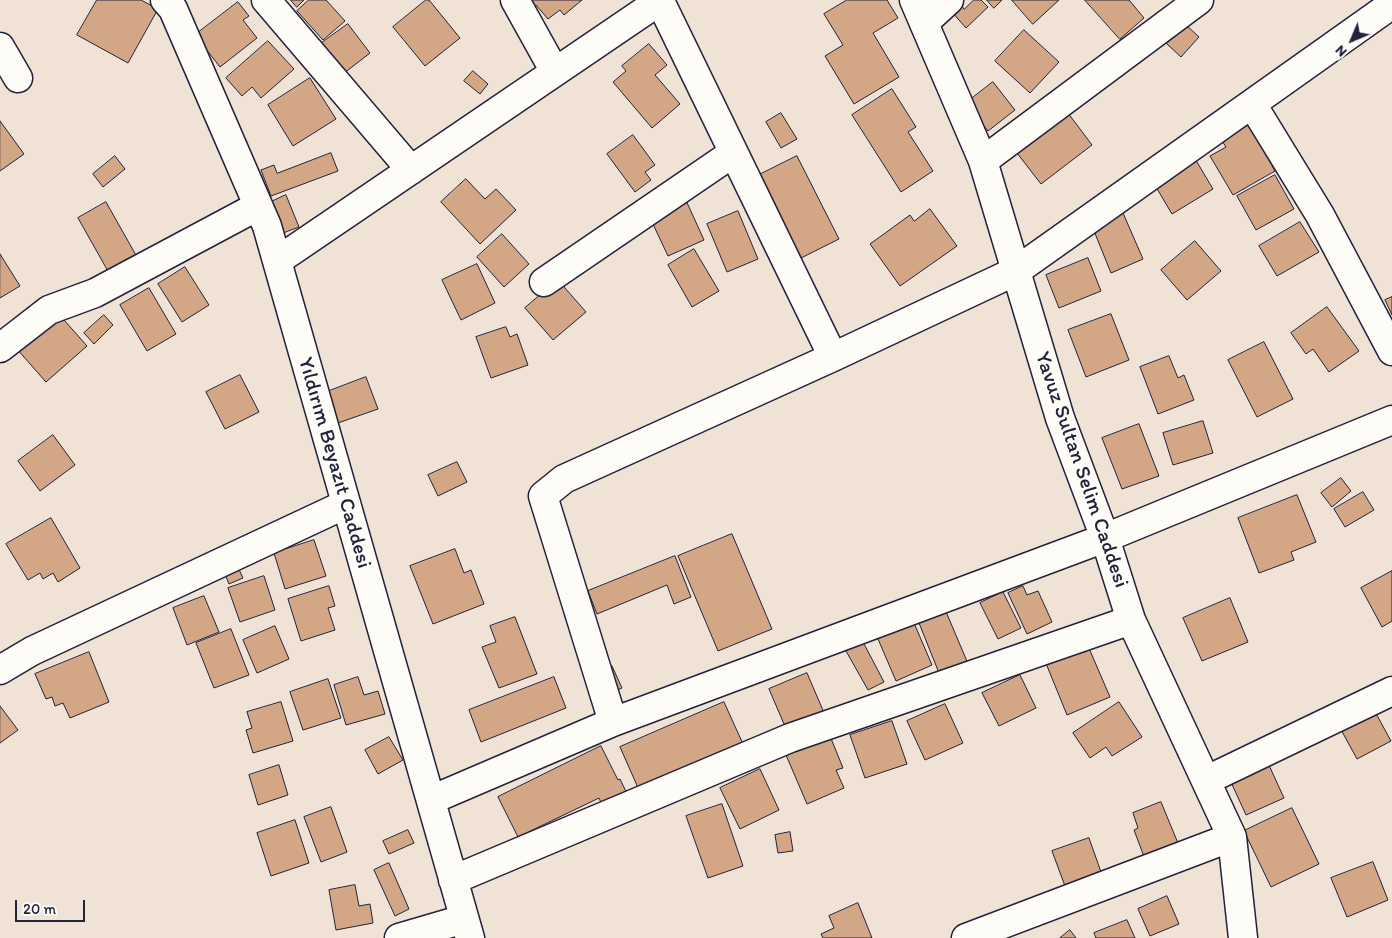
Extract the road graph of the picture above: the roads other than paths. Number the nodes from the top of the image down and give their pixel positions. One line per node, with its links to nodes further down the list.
1 (165, 0): 17 (street, Yıldırım Beyazıt Caddesi)
2 (266, 0): 16 (street)
3 (515, 0): 11 (street)
4 (660, 0): 8 (street); 14 (street)
5 (949, 0): 9 (street)
6 (1198, 0): 15 (street)
7 (1385, 4): 13 (street)
8 (628, 9): 11 (street)
9 (919, 12): 15 (street, Yavuz Sultan Selim Caddesi)
10 (0, 47): 12 (street)
11 (555, 72): 16 (street)
12 (18, 78)
13 (1252, 104): 19 (street); 22 (street)
14 (733, 153): 20 (street); 23 (street)
15 (983, 162): 19 (street, Yavuz Sultan Selim Caddesi)
16 (411, 170): 18 (street)
17 (258, 206): 18 (street, Yıldırım Beyazıt Caddesi); 21 (street)
18 (277, 261): 25 (street, Yıldırım Beyazıt Caddesi)
19 (1016, 271): 23 (street); 26 (street, Yavuz Sultan Selim Caddesi)
20 (544, 282)
21 (0, 348)
22 (1392, 351)
23 (833, 357): 30 (street)
24 (1392, 420): 26 (street)
25 (346, 504): 28 (street); 32 (street, Yıldırım Beyazıt Caddesi)
26 (1106, 538): 27 (street, Yavuz Sultan Selim Caddesi); 30 (street)
27 (1132, 620): 31 (street, Yavuz Sultan Selim Caddesi); 34 (street)
28 (0, 670)
29 (1392, 691): 31 (street)
30 (613, 722): 32 (street)
31 (1207, 780): 33 (street, Yavuz Sultan Selim Caddesi)
32 (430, 800): 34 (street, Yıldırım Beyazıt Caddesi)
33 (1232, 837): 37 (street); 38 (street, Yavuz Sultan Selim Caddesi)
34 (453, 880): 35 (street, Yıldırım Beyazıt Caddesi)
35 (467, 929): 36 (street)
36 (399, 938)
37 (966, 938)
38 (1243, 938)

